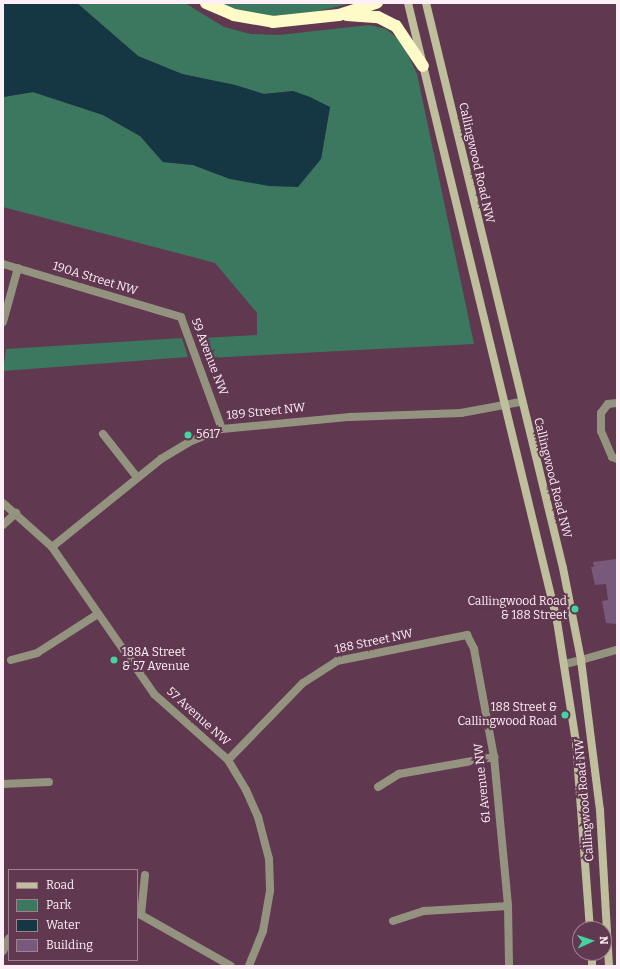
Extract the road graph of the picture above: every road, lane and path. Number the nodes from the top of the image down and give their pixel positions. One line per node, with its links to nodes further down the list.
1 (206, 3): 5 (highway)
2 (377, 3): 5 (highway)
3 (408, 3): 6 (main road, Callingwood Road NW)
4 (426, 3): 11 (main road, Callingwood Road NW)
5 (339, 15): 6 (highway)
6 (423, 66): 13 (main road, Callingwood Road NW)
7 (3, 264): 8 (street, 190A Street NW)
8 (18, 268): 9 (street, 190A Street NW); 10 (street)
9 (181, 317): 14 (street, 59 Avenue NW)
10 (3, 322)
11 (520, 402): 13 (street, 189 Street NW); 26 (main road, Callingwood Road NW)
12 (617, 403): 16 (street)
13 (504, 405): 14 (street, 189 Street NW); 27 (main road, Callingwood Road NW)
14 (222, 429): 17 (street, 189 Street NW)
15 (103, 434): 17 (street)
16 (617, 458)
17 (137, 477): 21 (street, 189 Street NW)
18 (3, 503): 19 (street, 57 Avenue NW)
19 (16, 513): 20 (street); 21 (street, 57 Avenue NW)
20 (3, 525)
21 (52, 547): 22 (street, 57 Avenue NW)
22 (98, 614): 25 (street); 29 (street, 57 Avenue NW)
23 (467, 635): 28 (street, 61 Avenue NW); 29 (street, 188 Street NW)
24 (617, 650): 26 (street)
25 (11, 660)
26 (581, 660): 27 (street); 42 (main road, Callingwood Road NW)
27 (565, 664): 36 (main road, Callingwood Road NW)
28 (494, 756): 32 (street); 34 (street, 61 Avenue NW)
29 (228, 760): 40 (street, 57 Avenue NW)
30 (49, 782): 31 (street)
31 (3, 784)
32 (378, 787)
33 (145, 875): 39 (street)
34 (508, 906): 35 (street); 41 (street, 61 Avenue NW)
35 (393, 921)
36 (590, 921)
37 (8, 940): 38 (street)
38 (3, 951)
39 (231, 966)
40 (248, 966)
41 (509, 966)
42 (609, 966)

